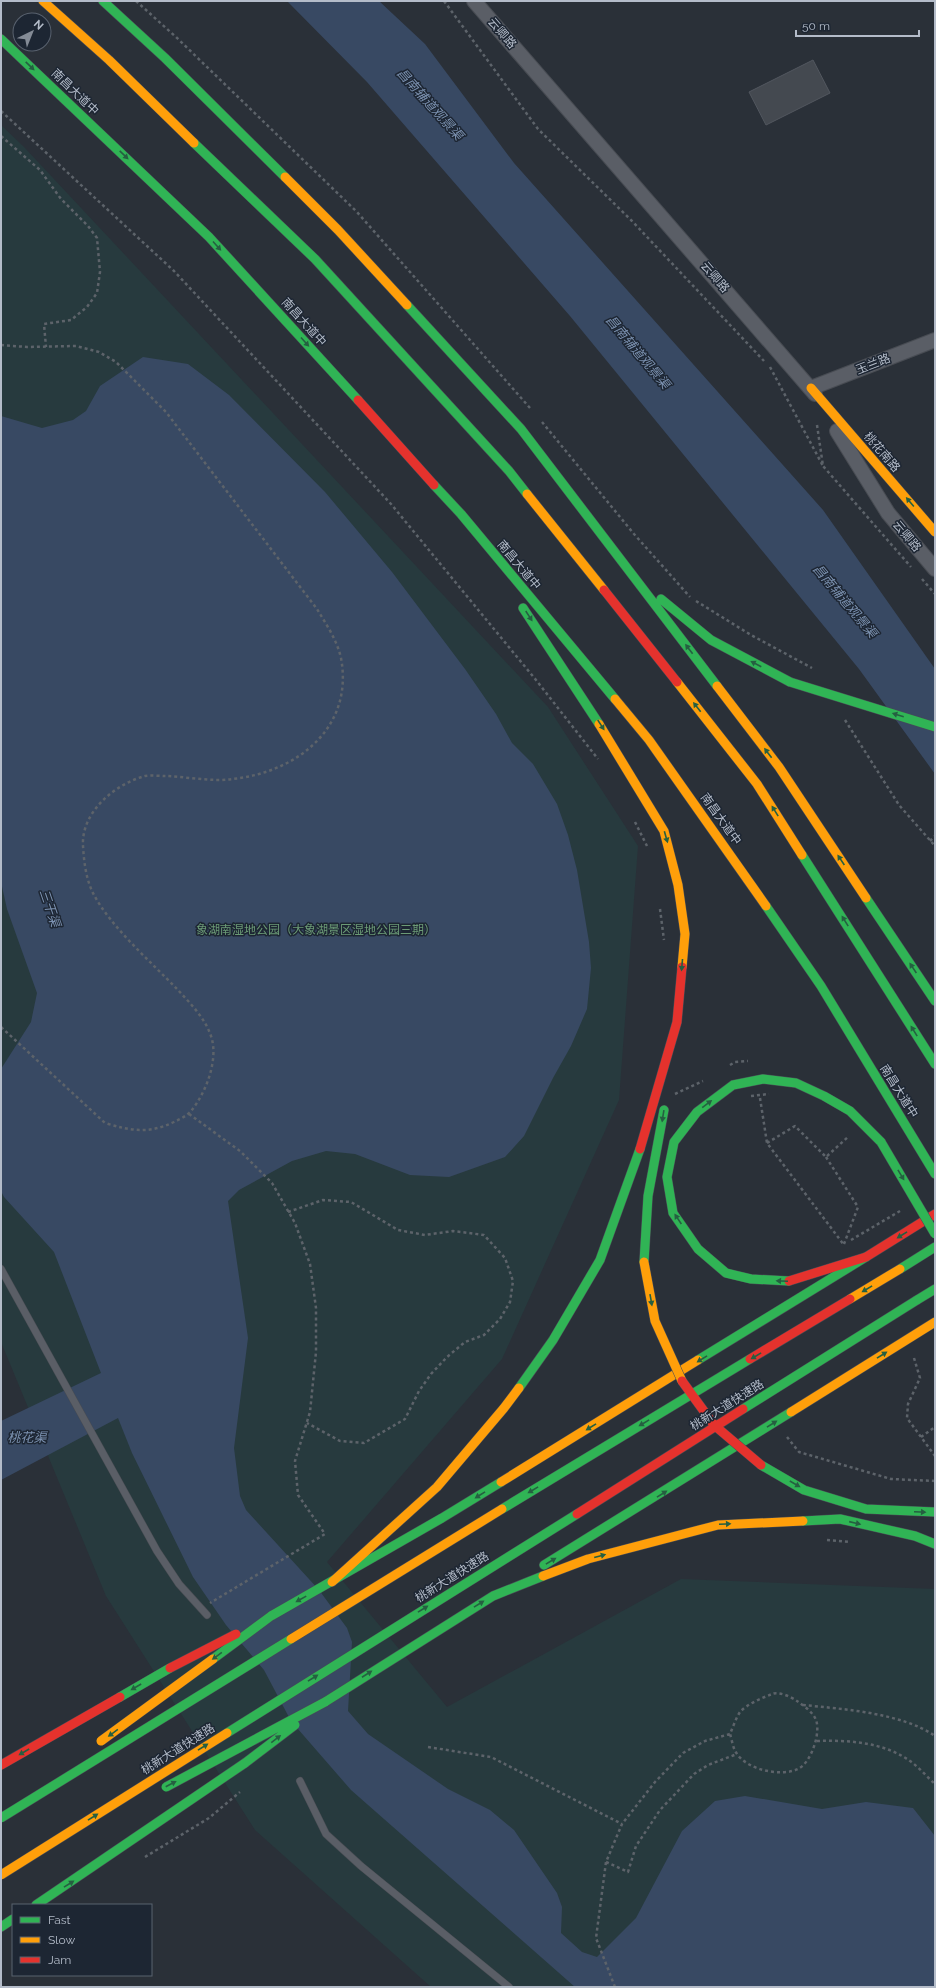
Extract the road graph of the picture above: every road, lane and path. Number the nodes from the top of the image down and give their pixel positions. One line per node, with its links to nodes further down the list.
1 (43, 1): 36 (main road, one-way to 1)
2 (103, 1): 15 (main road)
3 (136, 1): 13 (path)
4 (444, 1): 16 (path)
5 (474, 1): 12 (street, 云卿路)
6 (1, 39): 17 (main road, 南昌大道中, one-way to 17)
7 (1, 111): 25 (path)
8 (1, 136): 11 (path)
9 (935, 340): 12 (street, 玉兰路)
10 (1, 346): 11 (path)
11 (46, 347): 42 (path)
12 (811, 388): 18 (main road, 桃花南路, one-way to 12); 19 (street, 云卿路)
13 (534, 413)
14 (539, 419): 22 (path)
15 (521, 429): 24 (main road, one-way to 15, bridge); 33 (main road, one-way to 15)
16 (823, 466)
17 (461, 514): 20 (main road); 46 (main road, 南昌大道中)
18 (935, 532)
19 (935, 569)
20 (509, 586)
21 (518, 600): 34 (main road, one-way to 34)
22 (816, 674)
23 (841, 713): 28 (path)
24 (935, 726)
25 (599, 761)
26 (634, 821): 30 (path)
27 (935, 836): 28 (path)
28 (930, 840): 29 (path)
29 (935, 846)
30 (648, 849)
31 (660, 908): 32 (path)
32 (665, 946)
33 (935, 1001)
34 (677, 1022): 37 (main road); 69 (main road)
35 (2, 1030): 42 (path)
36 (935, 1064)
37 (667, 1088)
38 (759, 1091): 44 (path)
39 (769, 1094): 40 (path, bridge)
40 (744, 1096)
41 (665, 1103): 65 (main road, one-way to 65, bridge)
42 (189, 1114): 48 (path)
43 (854, 1131): 45 (path)
44 (767, 1143): 45 (path); 51 (path)
45 (826, 1157): 51 (path)
46 (935, 1174)
47 (902, 1209): 51 (path)
48 (288, 1212): 59 (path); 59 (path)
49 (935, 1214): 54 (main road, one-way to 54)
50 (935, 1234): 54 (main road, one-way to 50, bridge)
51 (844, 1245): 53 (path)
52 (935, 1247): 90 (main road, one-way to 90, bridge)
53 (837, 1248)
54 (866, 1257): 69 (main road, one-way to 69)
55 (1, 1269): 71 (lane)
56 (935, 1289): 94 (main road, 桃新大道快速路, one-way to 56, bridge)
57 (935, 1322): 70 (main road, one-way to 57)
58 (907, 1359): 62 (path)
59 (307, 1422): 71 (path)
60 (935, 1427): 62 (path)
61 (784, 1434): 64 (path)
62 (921, 1437): 63 (path)
63 (935, 1456)
64 (935, 1480)
65 (935, 1512)
66 (824, 1540): 67 (path)
67 (855, 1543)
68 (935, 1544): 70 (main road, one-way to 68)
69 (332, 1582): 73 (main road, one-way to 73)
70 (493, 1596): 74 (main road, one-way to 70)
71 (201, 1608): 72 (lane)
72 (207, 1615)
73 (271, 1616): 79 (main road, one-way to 79, bridge); 82 (main road, one-way to 82, bridge)
74 (325, 1702): 87 (main road, one-way to 74, bridge); 95 (main road, one-way to 74, bridge)
75 (801, 1704): 76 (path); 77 (path); 78 (path)
76 (730, 1734): 81 (path); 91 (path)
77 (935, 1736)
78 (817, 1741): 81 (path); 85 (path)
79 (91, 1748)
80 (428, 1748): 91 (path)
81 (737, 1754): 93 (path)
82 (1, 1765)
83 (65, 1767): 89 (main road)
84 (300, 1781): 98 (lane)
85 (935, 1784)
86 (245, 1787): 92 (path)
87 (156, 1792)
88 (121, 1811): 94 (main road, bridge)
89 (1, 1815)
90 (1, 1818)
91 (622, 1824): 93 (path)
92 (141, 1860)
93 (606, 1862): 99 (path)
94 (1, 1875)
95 (38, 1904)
96 (12, 1920): 97 (main road)
97 (1, 1927)
98 (509, 1987)
99 (615, 1987)

